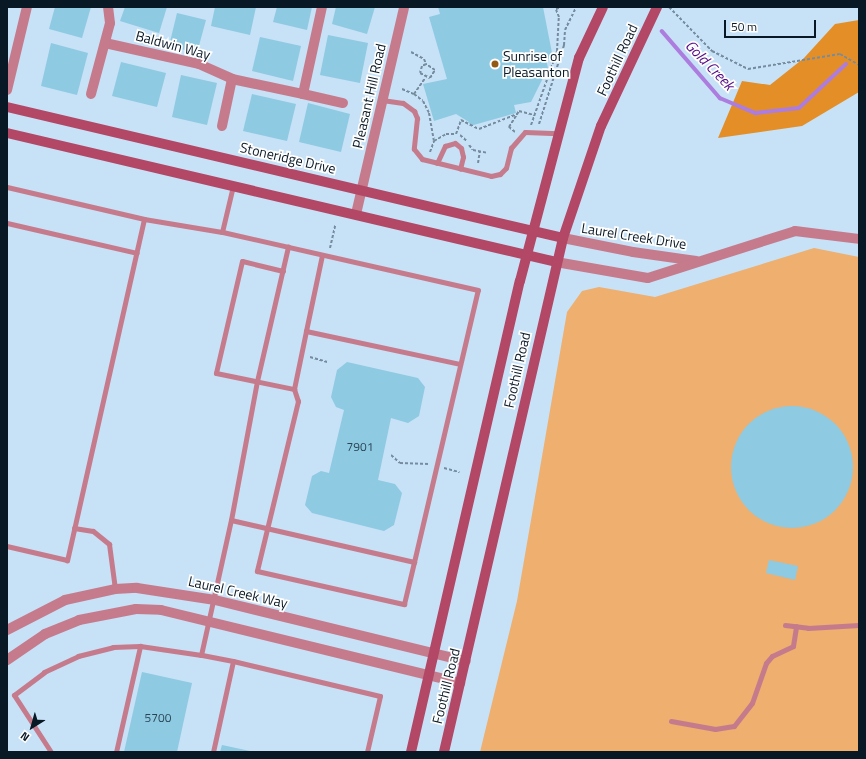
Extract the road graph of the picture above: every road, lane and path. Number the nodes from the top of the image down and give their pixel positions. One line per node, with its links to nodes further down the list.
1 (26, 7): 18 (street)
2 (108, 7): 11 (street)
3 (322, 7): 20 (street)
4 (404, 7): 22 (street, Pleasant Hill Road)
5 (561, 7): 10 (path)
6 (575, 7): 29 (path)
7 (603, 7): 31 (main road, Foothill Road)
8 (657, 7): 47 (main road, Foothill Road)
9 (669, 7): 14 (path)
10 (555, 8): 26 (path)
11 (105, 42): 16 (street, Baldwin Way); 19 (street)
12 (411, 52): 13 (path)
13 (426, 64): 15 (path); 15 (path)
14 (859, 65)
15 (425, 78): 21 (path)
16 (232, 79): 20 (street, Baldwin Way); 27 (street)
17 (402, 89): 21 (path)
18 (7, 90)
19 (91, 94)
20 (303, 94): 23 (street, Baldwin Way)
21 (414, 94): 35 (path)
22 (382, 100): 35 (lane); 41 (street, Pleasant Hill Road)
23 (343, 103)
24 (7, 107): 41 (main road, Stoneridge Drive)
25 (517, 114): 26 (path); 32 (path); 33 (path)
26 (535, 115): 28 (path)
27 (222, 126)
28 (530, 130): 29 (lane); 33 (lane)
29 (538, 130): 31 (lane)
30 (7, 133): 39 (main road)
31 (558, 133): 45 (main road, Foothill Road)
32 (456, 134)
33 (519, 136): 38 (lane)
34 (480, 151): 37 (path)
35 (428, 161): 36 (lane)
36 (437, 163): 38 (lane); 38 (lane)
37 (478, 163)
38 (460, 169)
39 (233, 186): 42 (main road); 46 (lane)
40 (7, 187): 43 (lane)
41 (362, 190): 42 (street, Pleasant Hill Road); 45 (main road, Stoneridge Drive)
42 (356, 214): 52 (main road)
43 (144, 219): 46 (lane); 50 (lane)
44 (7, 223): 50 (lane)
45 (533, 230): 47 (main road, Stoneridge Drive); 52 (main road, Foothill Road)
46 (222, 232): 49 (lane)
47 (563, 238): 53 (street, Laurel Creek Drive); 54 (main road, Foothill Road)
48 (859, 239): 53 (street, Laurel Creek Drive)
49 (288, 247): 51 (lane); 55 (lane)
50 (137, 253): 64 (lane)
51 (322, 255): 56 (lane); 57 (lane)
52 (527, 255): 54 (main road); 76 (main road, Foothill Road)
53 (700, 261): 54 (street, Laurel Creek Drive)
54 (556, 262): 80 (main road, Foothill Road)
55 (283, 271): 58 (lane); 58 (lane)
56 (306, 331): 57 (lane); 59 (lane)
57 (460, 364): 61 (lane)
58 (257, 381): 59 (lane); 63 (lane)
59 (294, 389): 65 (lane)
60 (391, 455): 61 (path)
61 (436, 466): 62 (path); 67 (lane)
62 (459, 472)
63 (231, 520): 65 (lane); 69 (lane)
64 (74, 528): 66 (lane); 68 (lane)
65 (266, 529): 67 (lane); 67 (lane)
66 (7, 546)
67 (414, 562)
68 (115, 589): 69 (street, Laurel Creek Way); 74 (street, Laurel Creek Way)
69 (215, 600): 70 (lane); 76 (street, Laurel Creek Way)
70 (210, 621): 77 (lane); 78 (street); 81 (street)
71 (785, 625): 73 (lane)
72 (859, 625): 73 (lane)
73 (796, 626): 83 (lane)
74 (7, 630)
75 (140, 646): 77 (lane); 84 (lane); 85 (lane)
76 (434, 653): 80 (street, Laurel Creek Way); 81 (main road, Foothill Road)
77 (201, 655): 79 (lane)
78 (7, 660)
79 (233, 661): 86 (lane); 87 (lane)
80 (466, 661): 82 (main road, Foothill Road)
81 (428, 676): 82 (street); 88 (main road, Foothill Road)
82 (460, 683): 89 (main road, Foothill Road)
83 (671, 721)
84 (51, 752)
85 (116, 752)
86 (213, 752)
87 (367, 752)
88 (411, 752)
89 (444, 752)

